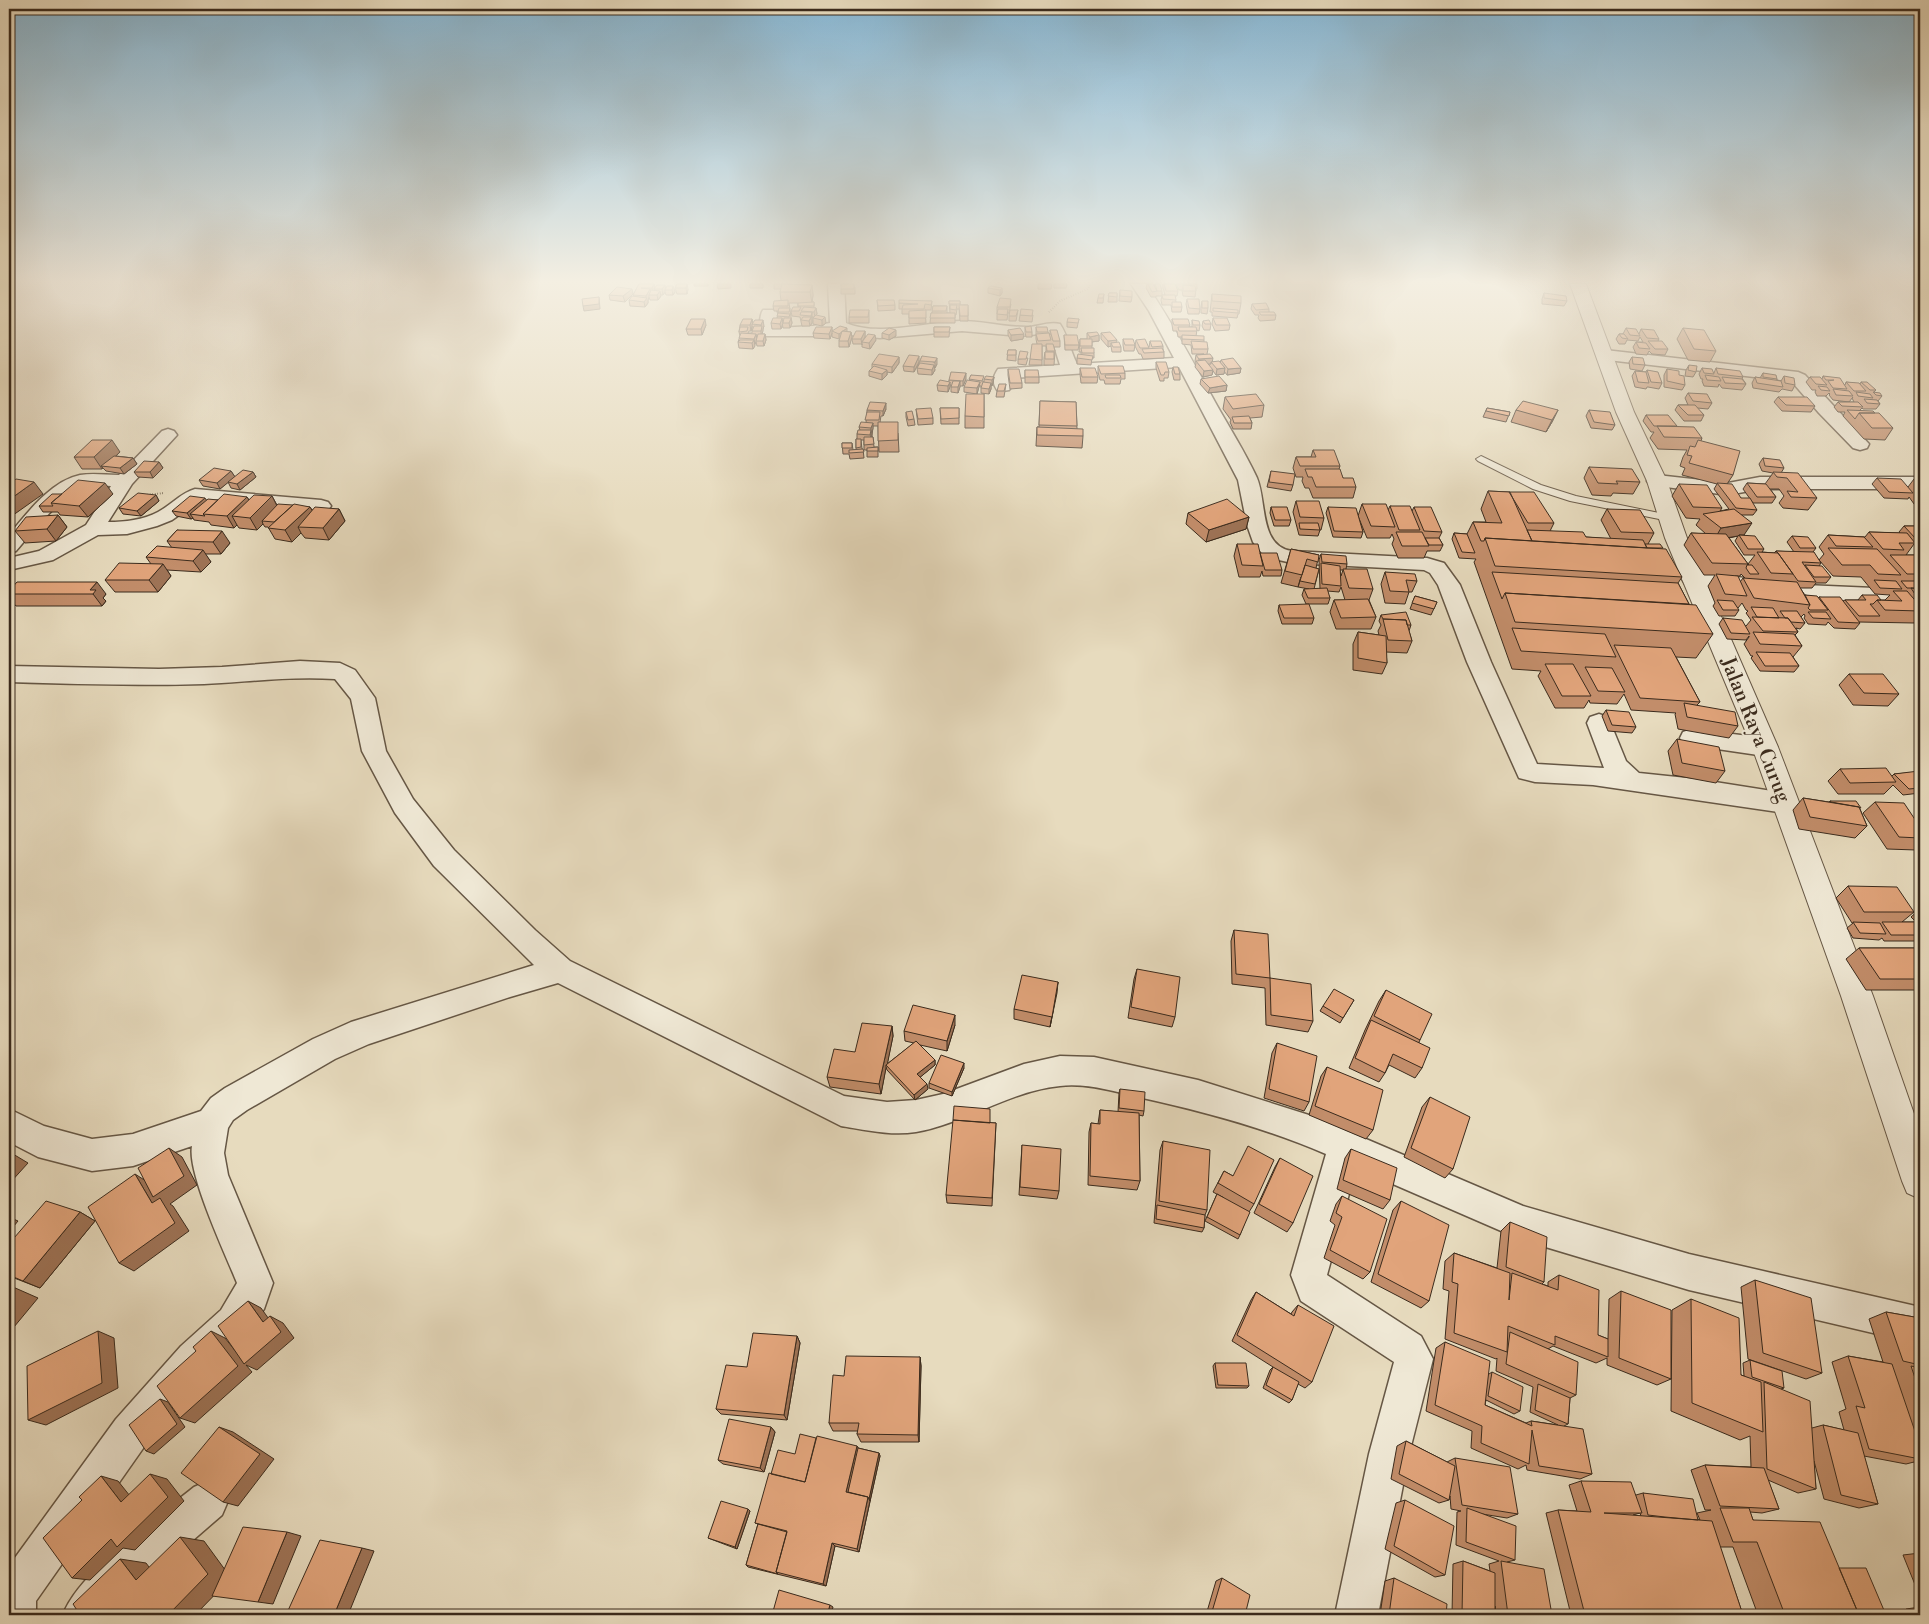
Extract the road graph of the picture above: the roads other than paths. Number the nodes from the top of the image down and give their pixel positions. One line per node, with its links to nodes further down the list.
1 (1066, 360): 5 (street)
2 (1607, 360): 10 (street, Jalan Raya Curug)
3 (1648, 360): 8 (street)
4 (1185, 362): 5 (street); 24 (street)
5 (1071, 370): 6 (street)
6 (1003, 386)
7 (168, 435): 12 (street)
8 (1860, 444)
9 (1481, 459): 14 (lane)
10 (1657, 481): 11 (street); 14 (street, Jalan Raya Curug)
11 (1920, 483)
12 (119, 489): 15 (street); 16 (street)
13 (321, 506): 15 (street)
14 (1669, 518): 18 (street, Jalan Raya Curug)
15 (94, 529): 17 (street)
16 (9, 547)
17 (9, 564)
18 (1694, 579): 19 (street); 23 (street, Jalan Raya Curug)
19 (1920, 597)
20 (9, 674): 26 (street)
21 (1599, 723): 24 (street)
22 (1692, 738): 23 (street)
23 (1766, 747): 25 (street, Jalan Raya Curug)
24 (1632, 782): 25 (street)
25 (1786, 803): 30 (street, Jalan Raya Curug)
26 (560, 970): 27 (street); 29 (street)
27 (212, 1123): 28 (street); 33 (street)
28 (9, 1125)
29 (1345, 1146): 31 (street); 35 (street)
30 (1920, 1181)
31 (1920, 1326)
32 (208, 1501): 34 (street)
33 (15, 1615)
34 (84, 1615)
35 (1356, 1615)

